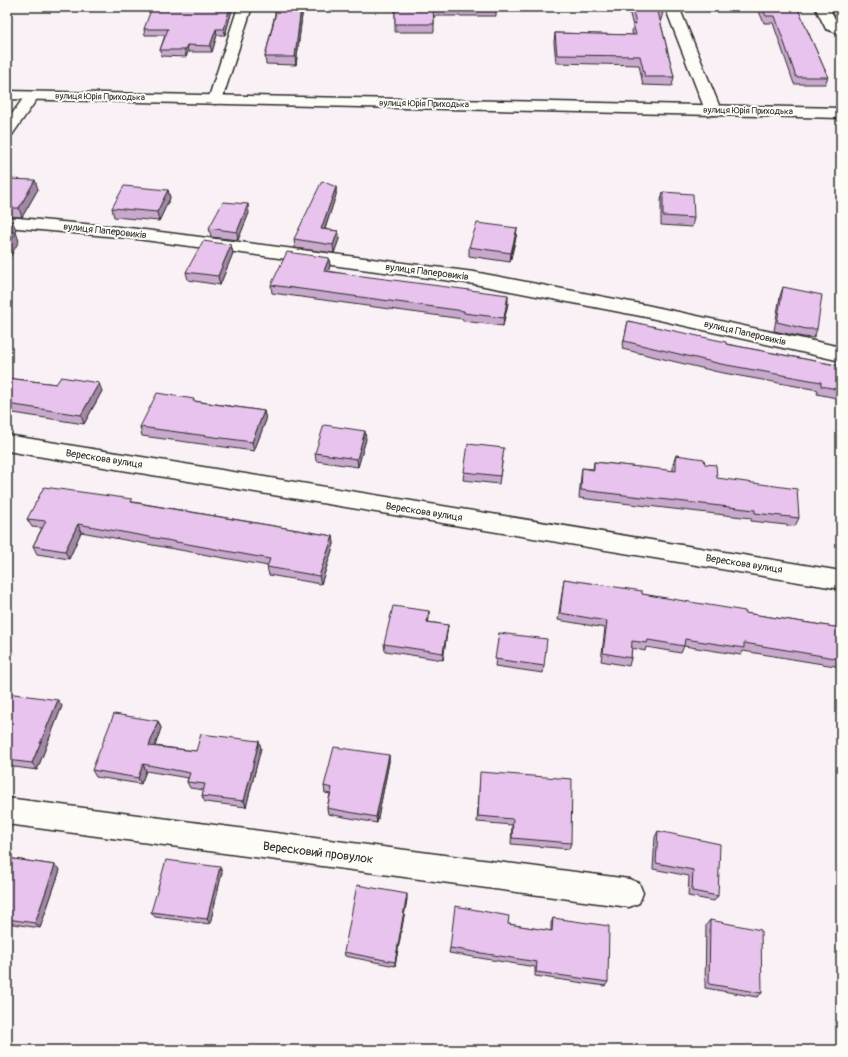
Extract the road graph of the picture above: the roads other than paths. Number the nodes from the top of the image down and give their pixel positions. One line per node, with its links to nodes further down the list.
1 (245, 7): 7 (street)
2 (672, 7): 8 (street)
3 (822, 7): 4 (street)
4 (841, 30)
5 (7, 95): 6 (street, вулиця Юрія Приходька)
6 (32, 96): 7 (street, вулиця Юрія Приходька); 10 (street)
7 (215, 100): 8 (street, вулиця Юрія Приходька)
8 (712, 110): 9 (street, вулиця Юрія Приходька)
9 (841, 113)
10 (7, 132)
11 (7, 222): 12 (street, вулиця Паперовиків)
12 (841, 354)
13 (7, 443): 14 (street, Верескова вулиця)
14 (841, 580)
15 (7, 811): 16 (street, Вересковий провулок)
16 (629, 893)

